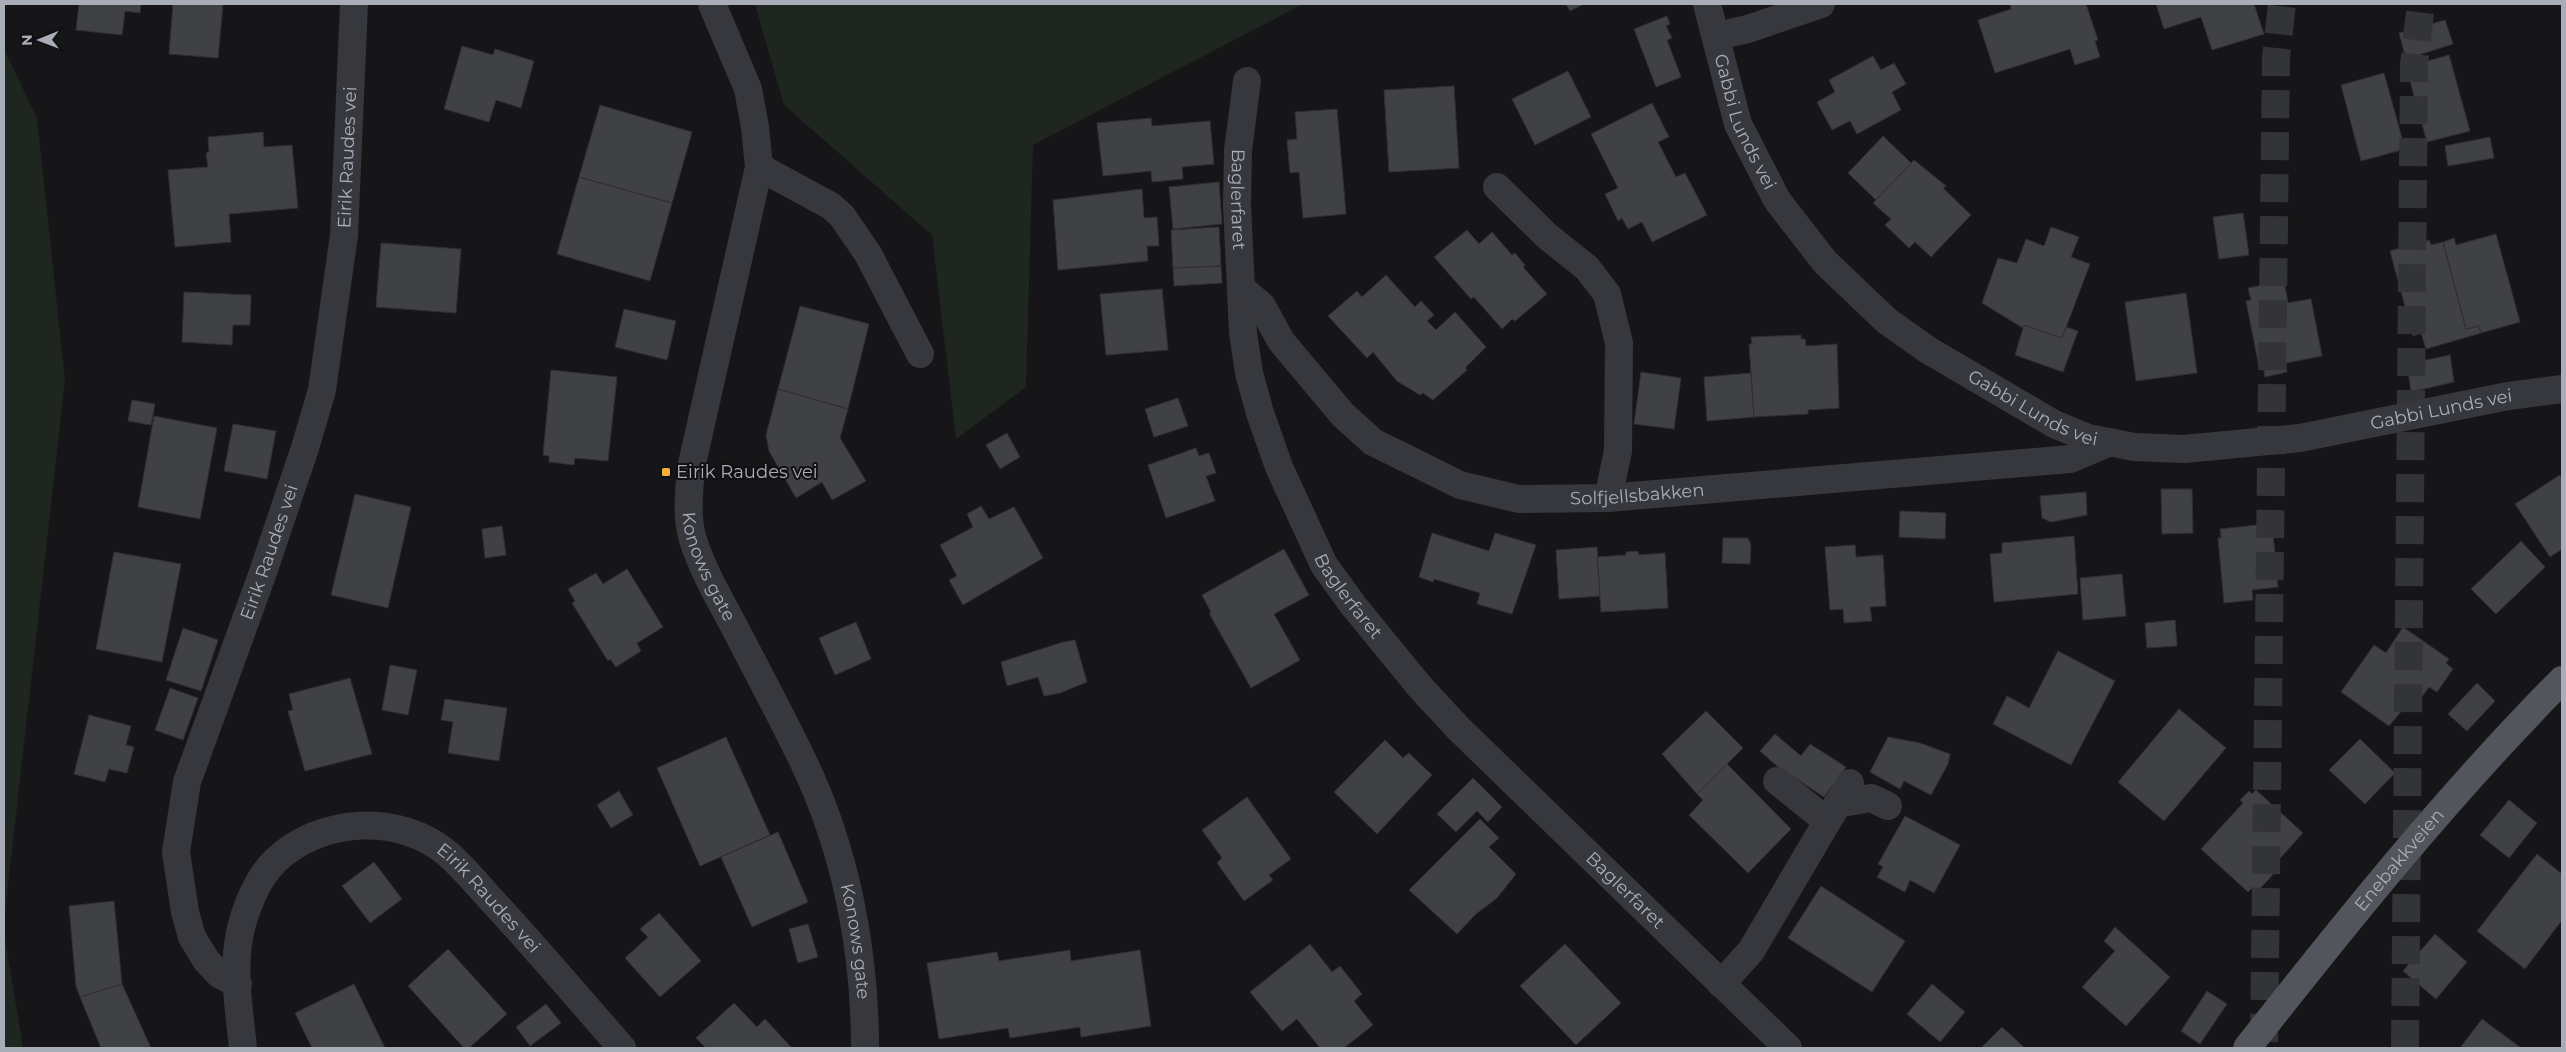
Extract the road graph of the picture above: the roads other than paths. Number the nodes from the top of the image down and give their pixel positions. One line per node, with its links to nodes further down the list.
1 (354, 4): 18 (street, Eirik Raudes vei)
2 (712, 4): 7 (street, Konows gate)
3 (1707, 4): 5 (street, Gabbi Lunds vei)
4 (1822, 4): 5 (street)
5 (1717, 36): 12 (street, Gabbi Lunds vei)
6 (1246, 80): 9 (street, Baglerfaret)
7 (759, 167): 10 (street); 22 (street, Konows gate)
8 (1497, 187): 13 (street)
9 (1242, 289): 13 (street, Solfjellsbakken); 19 (street, Baglerfaret)
10 (920, 354)
11 (2562, 389): 12 (street, Gabbi Lunds vei)
12 (2110, 442): 13 (street, Solfjellsbakken)
13 (1608, 498)
14 (2562, 680): 24 (main road, Enebakkveien)
15 (1777, 781): 16 (street)
16 (1838, 802): 17 (street); 19 (street)
17 (1888, 806)
18 (238, 984): 20 (street, Eirik Raudes vei); 21 (street, Eirik Raudes vei)
19 (1722, 984): 23 (street, Baglerfaret)
20 (243, 1048)
21 (622, 1048)
22 (865, 1048)
23 (1788, 1048)
24 (2247, 1048)

